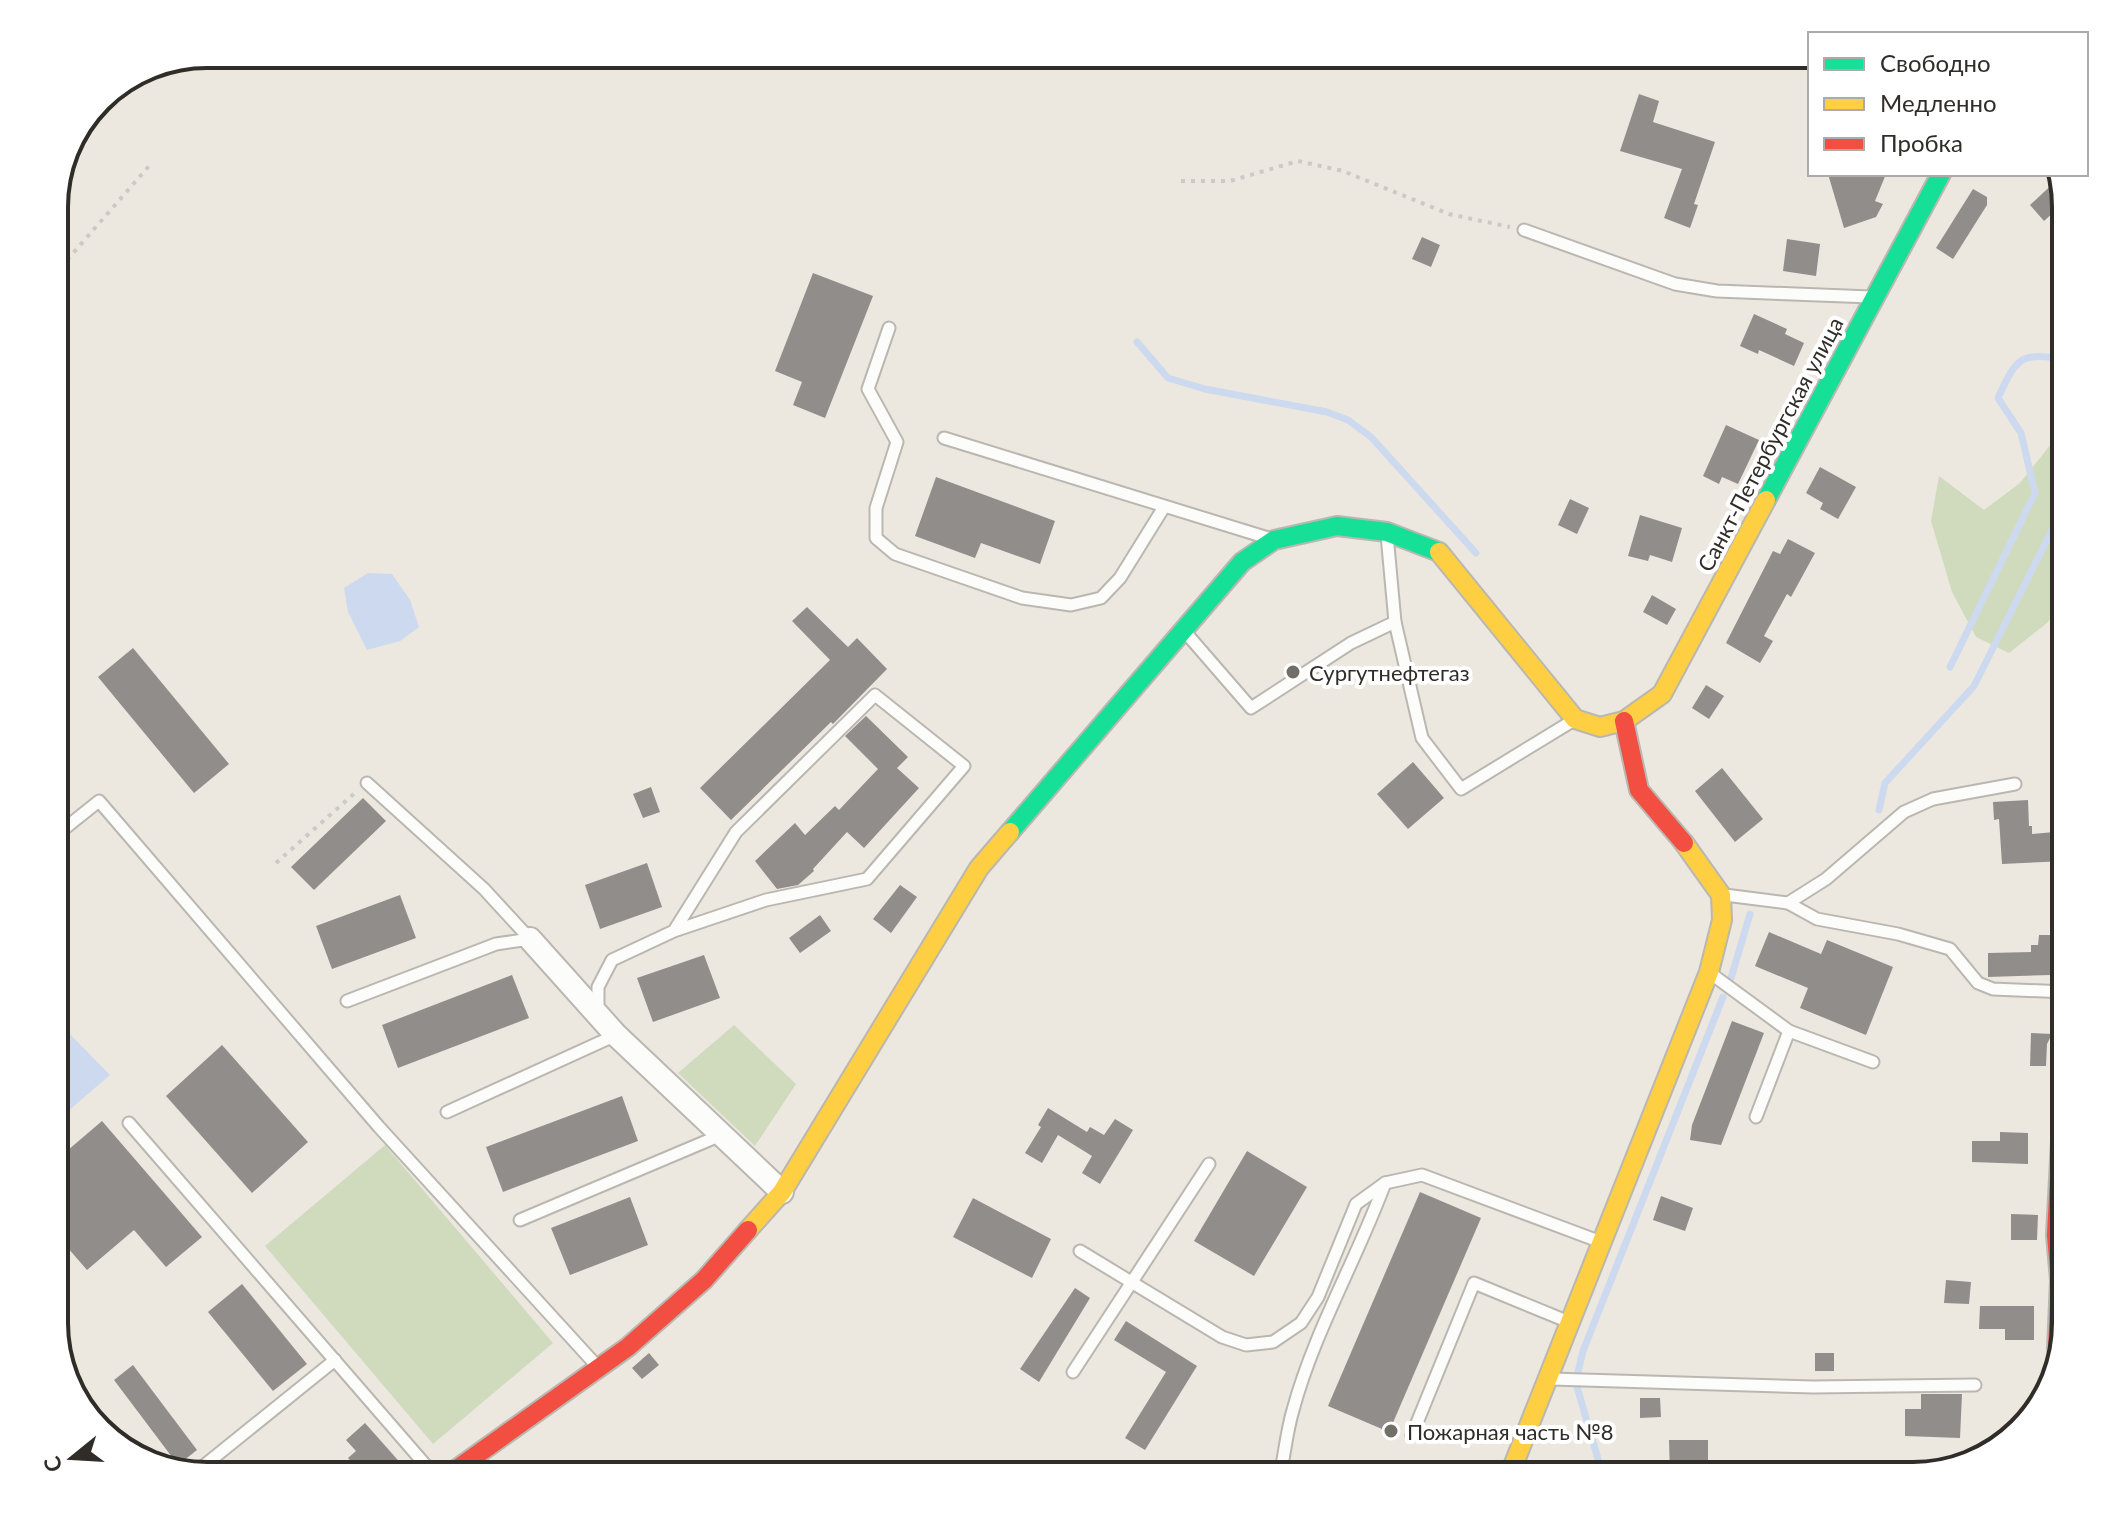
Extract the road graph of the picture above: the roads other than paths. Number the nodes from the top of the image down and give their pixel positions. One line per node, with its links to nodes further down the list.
1 (1940, 176): 3 (street, Санкт-Петербургская улица)
2 (1524, 230): 3 (lane)
3 (1875, 297): 12 (street, Санкт-Петербургская улица)
4 (889, 328): 6 (lane)
5 (944, 438): 6 (lane)
6 (1164, 507): 8 (lane)
7 (1387, 532): 8 (street); 9 (lane); 11 (street)
8 (1274, 540): 10 (street)
9 (1395, 622): 10 (lane); 11 (lane)
10 (1183, 630): 33 (street)
11 (1575, 719): 12 (street)
12 (1624, 721): 16 (street)
13 (367, 783): 19 (lane)
14 (2015, 784): 17 (lane)
15 (68, 826): 40 (lane)
16 (1721, 895): 17 (lane); 20 (street)
17 (1788, 903): 21 (lane)
18 (674, 931): 18 (lane); 23 (lane)
19 (530, 939): 22 (lane); 23 (street)
20 (1709, 972): 24 (lane); 35 (street)
21 (2052, 991)
22 (347, 1001)
23 (599, 1014): 25 (street)
24 (1789, 1031): 26 (lane); 28 (lane)
25 (616, 1035): 27 (lane); 30 (street)
26 (1873, 1062)
27 (447, 1112)
28 (1756, 1117)
29 (129, 1123): 39 (lane)
30 (721, 1135): 33 (street); 34 (lane)
31 (1209, 1164): 37 (lane)
32 (1385, 1183): 35 (lane); 37 (lane); 48 (lane)
33 (782, 1192): 40 (street)
34 (520, 1220)
35 (1601, 1242): 38 (street)
36 (1080, 1251): 37 (lane)
37 (1132, 1282): 41 (lane)
38 (1569, 1322): 42 (street); 44 (lane)
39 (335, 1360): 45 (lane); 46 (lane)
40 (599, 1368): 47 (street)
41 (1073, 1372)
42 (1546, 1379): 43 (lane); 49 (street)
43 (1975, 1385)
44 (1412, 1435)
45 (208, 1462)
46 (423, 1462)
47 (467, 1462)
48 (1283, 1462)
49 (1514, 1462)

